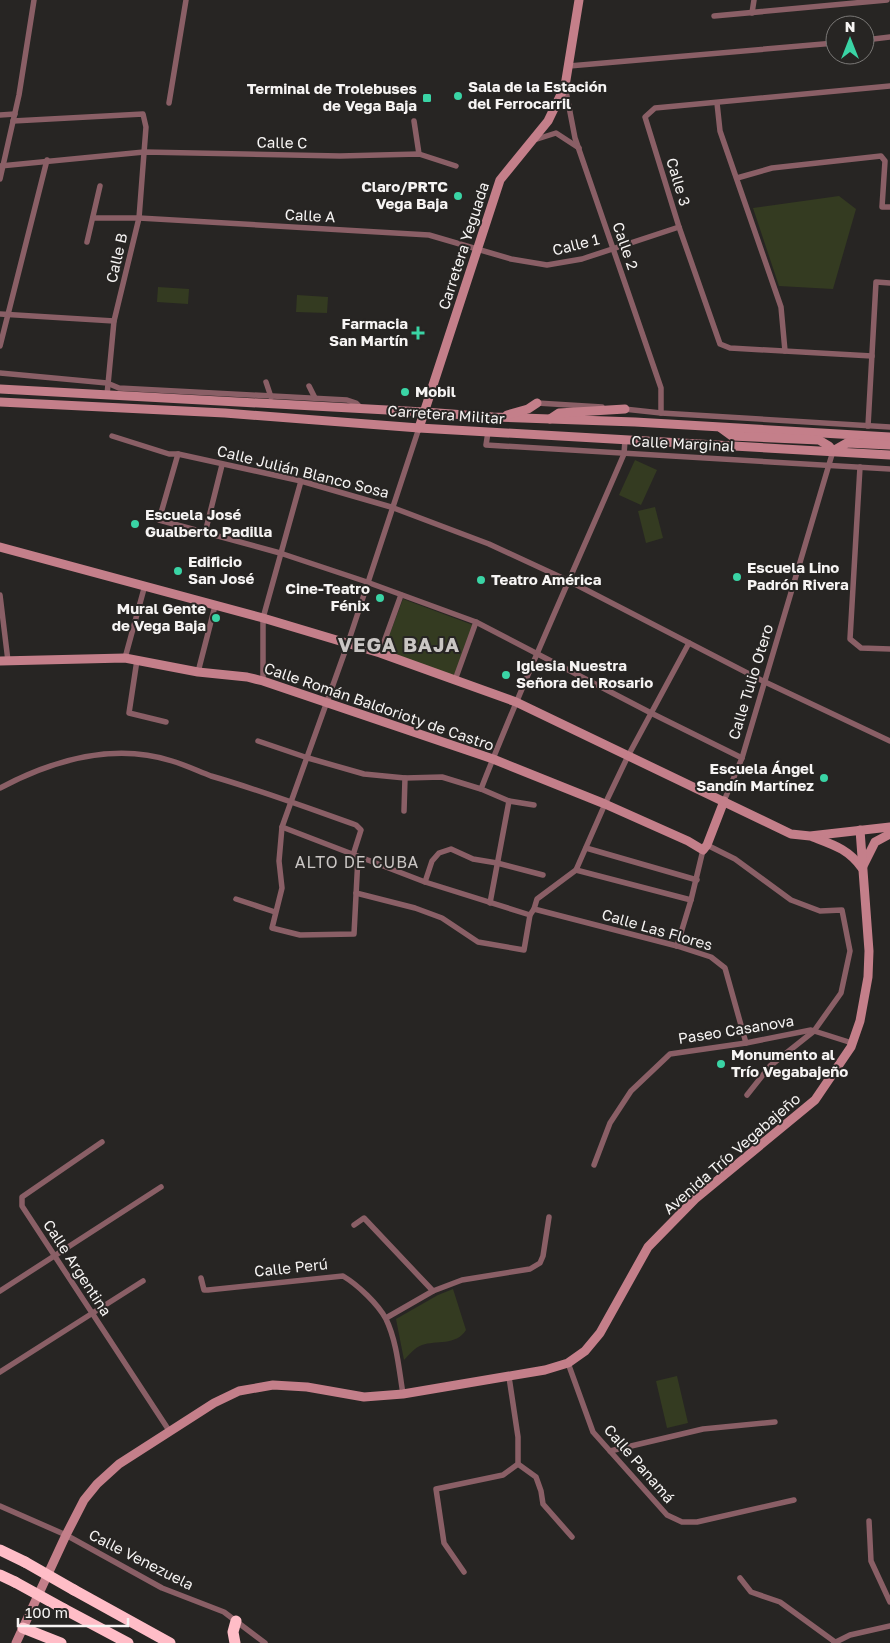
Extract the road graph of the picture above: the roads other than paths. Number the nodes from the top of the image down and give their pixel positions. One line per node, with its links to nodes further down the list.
1 (34, 0): 17 (street)
2 (186, 0): 15 (street)
3 (579, 0): 12 (street, Carretera Yeguada)
4 (754, 0): 7 (street)
5 (887, 0): 6 (street)
6 (825, 3): 7 (street)
7 (752, 13): 8 (street)
8 (714, 16)
9 (890, 38): 10 (street)
10 (875, 39)
11 (825, 44): 12 (street)
12 (569, 66): 13 (street, Carretera Yeguada)
13 (565, 86): 21 (street, Carretera Yeguada); 22 (street, Calle 2)
14 (890, 86): 16 (street, Calle 3)
15 (169, 103)
16 (717, 103): 28 (street); 34 (street, Calle 3)
17 (15, 114): 18 (street); 19 (street)
18 (0, 115)
19 (13, 121): 23 (street, Calle B); 26 (street)
20 (414, 121): 24 (street)
21 (532, 140): 22 (street); 36 (street, Carretera Yeguada)
22 (578, 148): 37 (street, Calle 2)
23 (144, 152): 24 (street, Calle C); 25 (street, Calle C); 33 (street, Calle B)
24 (419, 154): 27 (street, Calle C)
25 (47, 160): 26 (street, Calle C); 40 (street)
26 (2, 166): 29 (street)
27 (456, 166)
28 (736, 178): 31 (street); 43 (street)
29 (0, 179)
30 (100, 186): 32 (street)
31 (890, 207)
32 (93, 218): 33 (street, Calle A); 35 (street)
33 (139, 218): 36 (street, Calle A); 41 (street, Calle B)
34 (679, 227): 37 (street, Calle 1); 43 (street, Calle 3)
35 (87, 242)
36 (477, 248): 37 (street, Calle 1); 57 (street, Carretera Yeguada)
37 (613, 249): 58 (street, Calle 2)
38 (890, 283): 44 (street)
39 (0, 314): 40 (street)
40 (8, 315): 41 (street); 42 (street)
41 (114, 321): 47 (street, Calle B)
42 (0, 346)
43 (785, 351): 44 (street, Calle 3)
44 (872, 356): 61 (street)
45 (0, 373): 47 (street)
46 (266, 382): 51 (street)
47 (107, 383): 50 (street, Calle B); 51 (street)
48 (309, 386): 52 (street)
49 (0, 389): 50 (street, Carretera Militar)
50 (106, 395): 55 (street, Carretera Militar)
51 (271, 397): 52 (street)
52 (315, 398): 55 (street)
53 (0, 402): 63 (street, Carretera Militar)
54 (537, 403): 56 (street, Calle Marginal); 59 (street)
55 (361, 409): 57 (street, Carretera Militar)
56 (625, 409): 58 (street, Calle Marginal); 60 (street)
57 (424, 412): 59 (street, Carretera Militar); 63 (street, Carretera Yeguada)
58 (661, 413): 61 (street, Calle Marginal)
59 (493, 418): 60 (street, Carretera Militar)
60 (550, 419): 64 (street, Carretera Militar)
61 (868, 426): 62 (street, Calle Marginal)
62 (890, 427)
63 (419, 428): 65 (street, Carretera Militar); 79 (street)
64 (721, 428): 67 (street, Carretera Militar); 70 (street)
65 (488, 432): 68 (street, Carretera Militar); 72 (street, Calle Marginal)
66 (112, 436): 71 (street, Calle Julián Blanco Sosa)
67 (890, 437)
68 (625, 440): 70 (street, Carretera Militar); 72 (street)
69 (890, 445): 70 (street)
70 (833, 451): 73 (street, Carretera Militar); 75 (street, Calle Tulio Otero)
71 (178, 454): 74 (street, Calle Julián Blanco Sosa); 80 (street)
72 (624, 454): 75 (street, Calle Marginal); 83 (street)
73 (890, 455)
74 (222, 465): 78 (street, Calle Julián Blanco Sosa); 80 (street)
75 (830, 465): 76 (street, Calle Marginal); 102 (street, Calle Tulio Otero)
76 (860, 467): 77 (street, Calle Marginal); 93 (street)
77 (890, 469)
78 (300, 481): 79 (street, Calle Julián Blanco Sosa); 82 (street)
79 (391, 507): 83 (street, Calle Julián Blanco Sosa); 84 (street)
80 (205, 533): 82 (street)
81 (0, 546): 85 (street)
82 (280, 553): 84 (street); 89 (street)
83 (569, 581): 91 (street, Calle Julián Blanco Sosa); 95 (street)
84 (368, 582): 87 (street); 92 (street)
85 (145, 585): 88 (street); 96 (street)
86 (0, 594): 98 (street)
87 (401, 595): 90 (street); 94 (street)
88 (215, 606): 89 (street); 99 (street)
89 (263, 618): 92 (street); 101 (street)
90 (476, 622): 95 (street); 100 (street)
91 (689, 643): 102 (street, Calle Julián Blanco Sosa); 105 (street)
92 (348, 644): 94 (street); 104 (street)
93 (890, 650)
94 (380, 653): 100 (street)
95 (536, 654): 103 (street); 105 (street)
96 (125, 658): 97 (street, Calle Román Baldorioty de Castro); 98 (street, Calle Román Baldorioty de Castro)
97 (137, 660): 99 (street, Calle Román Baldorioty de Castro); 106 (street)
98 (4, 661)
99 (198, 672): 101 (street, Calle Román Baldorioty de Castro)
100 (455, 680): 103 (street)
101 (263, 681): 104 (street, Calle Román Baldorioty de Castro)
102 (765, 682): 108 (street, Calle Julián Blanco Sosa); 111 (street, Calle Tulio Otero)
103 (516, 702): 109 (street); 112 (street)
104 (327, 703): 110 (street); 112 (street, Calle Román Baldorioty de Castro)
105 (651, 713): 109 (street); 111 (street)
106 (166, 722)
107 (258, 741): 110 (street)
108 (890, 741)
109 (628, 756): 118 (street); 119 (street)
110 (308, 758): 113 (street); 116 (street)
111 (742, 758): 118 (street, Calle Tulio Otero)
112 (493, 759): 115 (street); 119 (street, Calle Román Baldorioty de Castro)
113 (405, 778): 115 (street); 121 (street)
114 (0, 788): 116 (street)
115 (481, 789): 117 (street)
116 (291, 801): 122 (street); 129 (street)
117 (509, 801): 120 (street); 130 (street)
118 (724, 801): 126 (street); 128 (street, Calle Tulio Otero)
119 (605, 804): 127 (street); 128 (street, Calle Román Baldorioty de Castro)
120 (534, 805)
121 (404, 811)
122 (282, 827): 129 (street, Calle Las Flores); 140 (street)
123 (890, 827): 124 (street)
124 (860, 830): 126 (street); 131 (street, Avenida Trío Vegabajeño)
125 (890, 834): 131 (street)
126 (810, 836): 131 (street)
127 (586, 848): 132 (street); 134 (street)
128 (705, 848): 134 (street, Calle Tulio Otero); 143 (street)
129 (356, 856): 135 (street, Calle Las Flores); 136 (street)
130 (497, 863): 133 (street); 135 (street); 139 (street)
131 (862, 868): 145 (street, Avenida Trío Vegabajeño)
132 (576, 870): 138 (street); 141 (street)
133 (542, 875)
134 (697, 880): 138 (street, Calle Tulio Otero)
135 (426, 882): 139 (street, Calle Las Flores)
136 (356, 893): 140 (street); 141 (street)
137 (236, 900): 140 (street)
138 (692, 900): 142 (street, Calle Tulio Otero)
139 (490, 903): 141 (street, Calle Las Flores)
140 (275, 912)
141 (532, 912): 142 (street, Calle Las Flores)
142 (677, 946): 144 (street, Calle Las Flores)
143 (814, 1031): 144 (street, Paseo Casanova); 145 (street, Paseo Casanova); 146 (street)
144 (746, 1043): 148 (street, Paseo Casanova)
145 (852, 1043): 159 (street, Avenida Trío Vegabajeño)
146 (747, 1095)
147 (102, 1142): 152 (street, Calle Argentina)
148 (594, 1165)
149 (161, 1187): 152 (street)
150 (549, 1217): 156 (street)
151 (354, 1225): 156 (street)
152 (55, 1257): 155 (street); 157 (street, Calle Argentina)
153 (201, 1278): 158 (street, Calle Perú)
154 (143, 1281): 157 (street)
155 (0, 1291)
156 (433, 1291): 158 (street)
157 (92, 1314): 160 (street); 164 (street, Calle Argentina)
158 (386, 1318): 162 (street, Calle Perú)
159 (568, 1363): 161 (street, Avenida Trío Vegabajeño); 165 (street, Calle Panamá)
160 (0, 1372)
161 (509, 1377): 162 (street, Avenida Trío Vegabajeño); 166 (street)
162 (403, 1394): 164 (street, Avenida Trío Vegabajeño)
163 (775, 1422): 165 (street)
164 (170, 1432): 170 (street, Avenida Trío Vegabajeño)
165 (610, 1451): 167 (street, Calle Panamá)
166 (518, 1464): 171 (street); 173 (street)
167 (794, 1500)
168 (0, 1506): 170 (street, Calle Venezuela)
169 (869, 1522): 176 (street)
170 (66, 1535): 177 (street, Calle Venezuela); 179 (street, Avenida Trío Vegabajeño)
171 (572, 1537)
172 (0, 1550): 184 (highway, bridge)
173 (464, 1572)
174 (0, 1575): 183 (highway, bridge)
175 (740, 1578): 180 (street)
176 (890, 1602)
177 (236, 1621): 185 (highway); 186 (street, Calle Venezuela)
178 (890, 1626): 180 (street)
179 (23, 1628): 181 (street, Avenida Trío Vegabajeño); 182 (highway)
180 (835, 1642)
181 (16, 1643)
182 (61, 1643)
183 (128, 1643)
184 (170, 1643)
185 (235, 1643)
186 (265, 1643)

